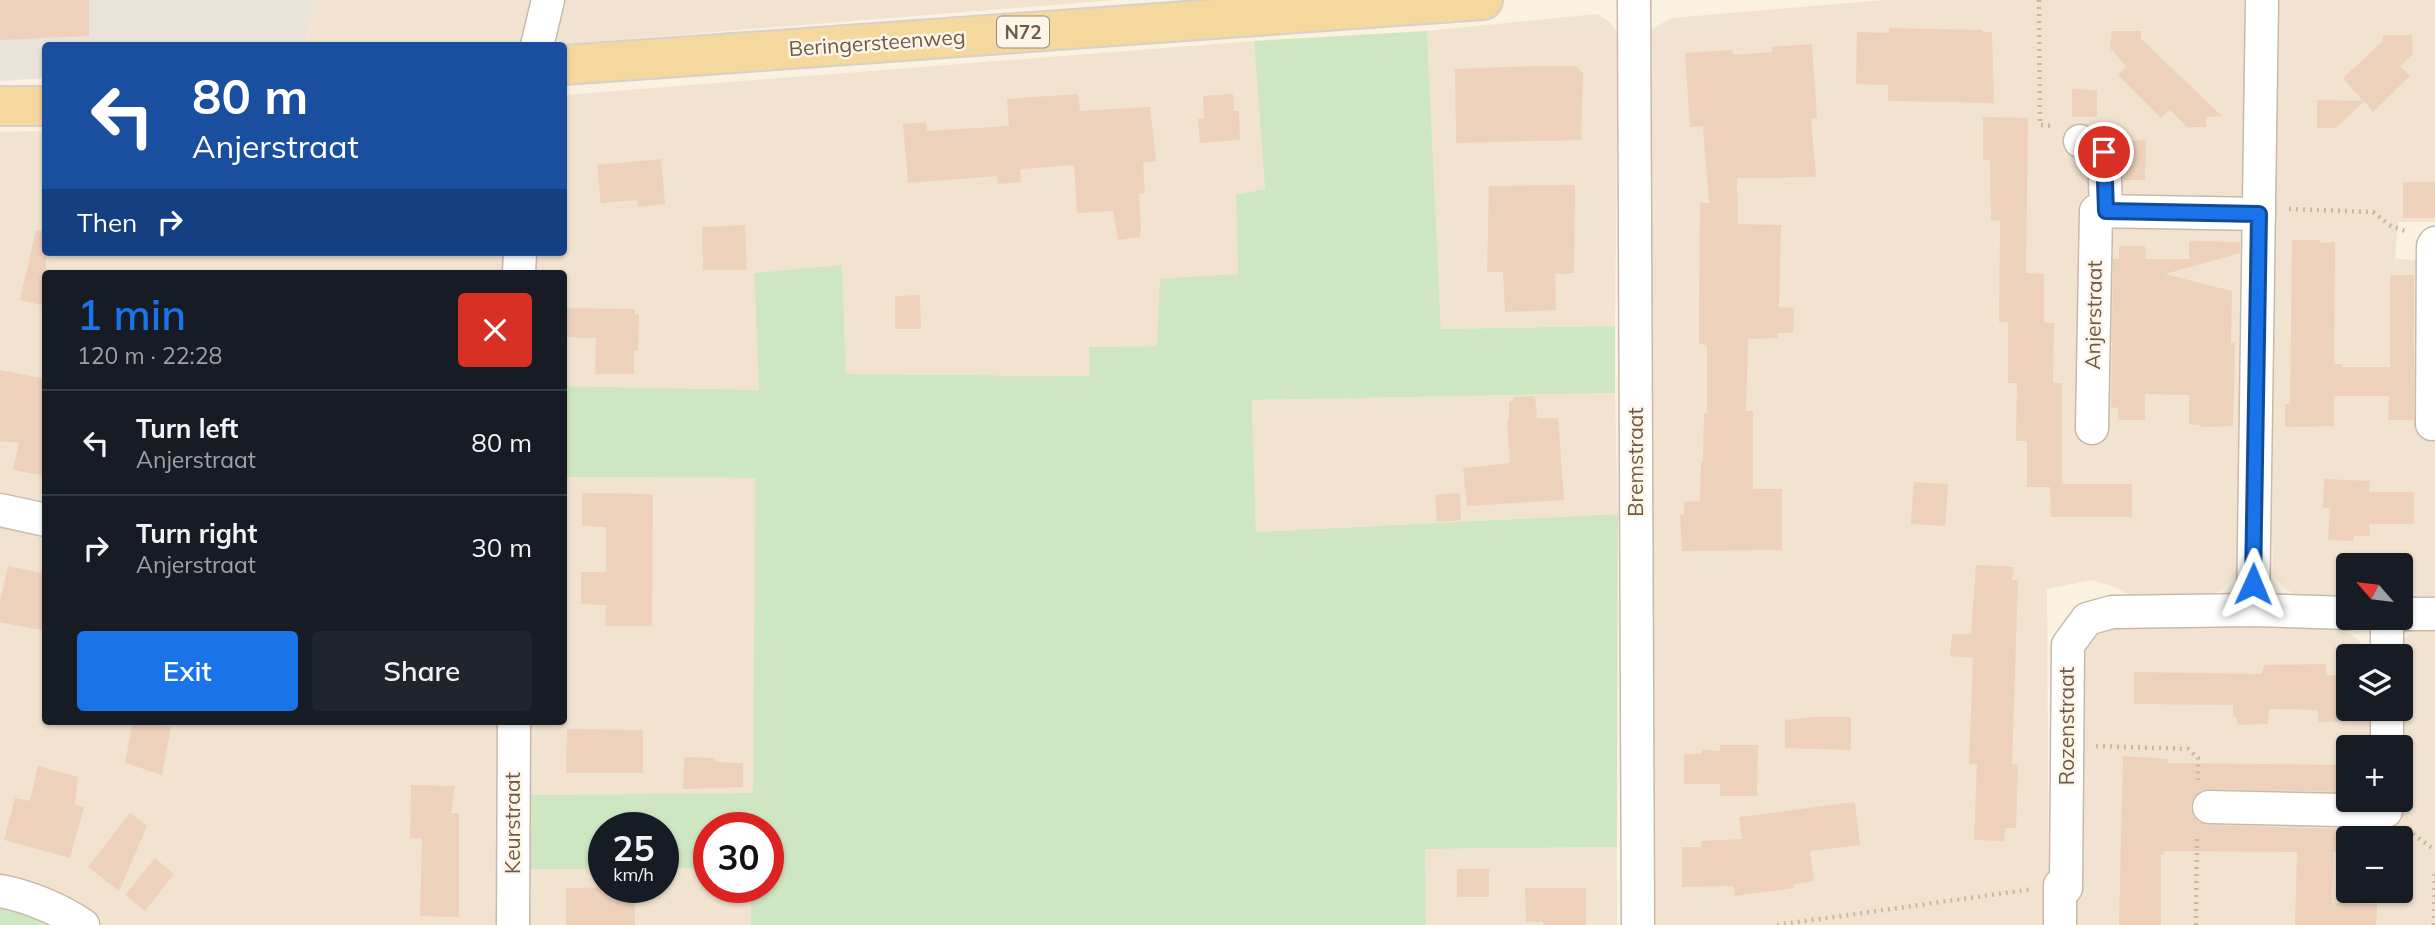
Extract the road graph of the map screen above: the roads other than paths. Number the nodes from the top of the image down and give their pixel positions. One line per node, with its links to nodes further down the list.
1 (548, 0): 5 (street)
2 (1483, 0): 6 (main road, Beringersteenweg / N72)
3 (1634, 0): 27 (street, Bremstraat)
4 (2262, 0): 11 (street)
5 (538, 42)
6 (567, 65)
7 (42, 106): 8 (main road)
8 (0, 107)
9 (2080, 141): 10 (street, Anjerstraat)
10 (2106, 211): 11 (street); 14 (street, Anjerstraat)
11 (2259, 211): 17 (street)
12 (2424, 238): 13 (street)
13 (2432, 424)
14 (2092, 428)
15 (0, 510): 16 (street)
16 (42, 519)
17 (2253, 610): 18 (street, Rozenstraat); 28 (street, Rozenstraat)
18 (2336, 613)
19 (2413, 614): 20 (street)
20 (2435, 614)
21 (514, 725): 26 (street, Keurstraat)
22 (2201, 808): 23 (street)
23 (2336, 810)
24 (0, 891): 25 (street)
25 (83, 925)
26 (513, 925)
27 (1638, 925)
28 (2060, 925)

